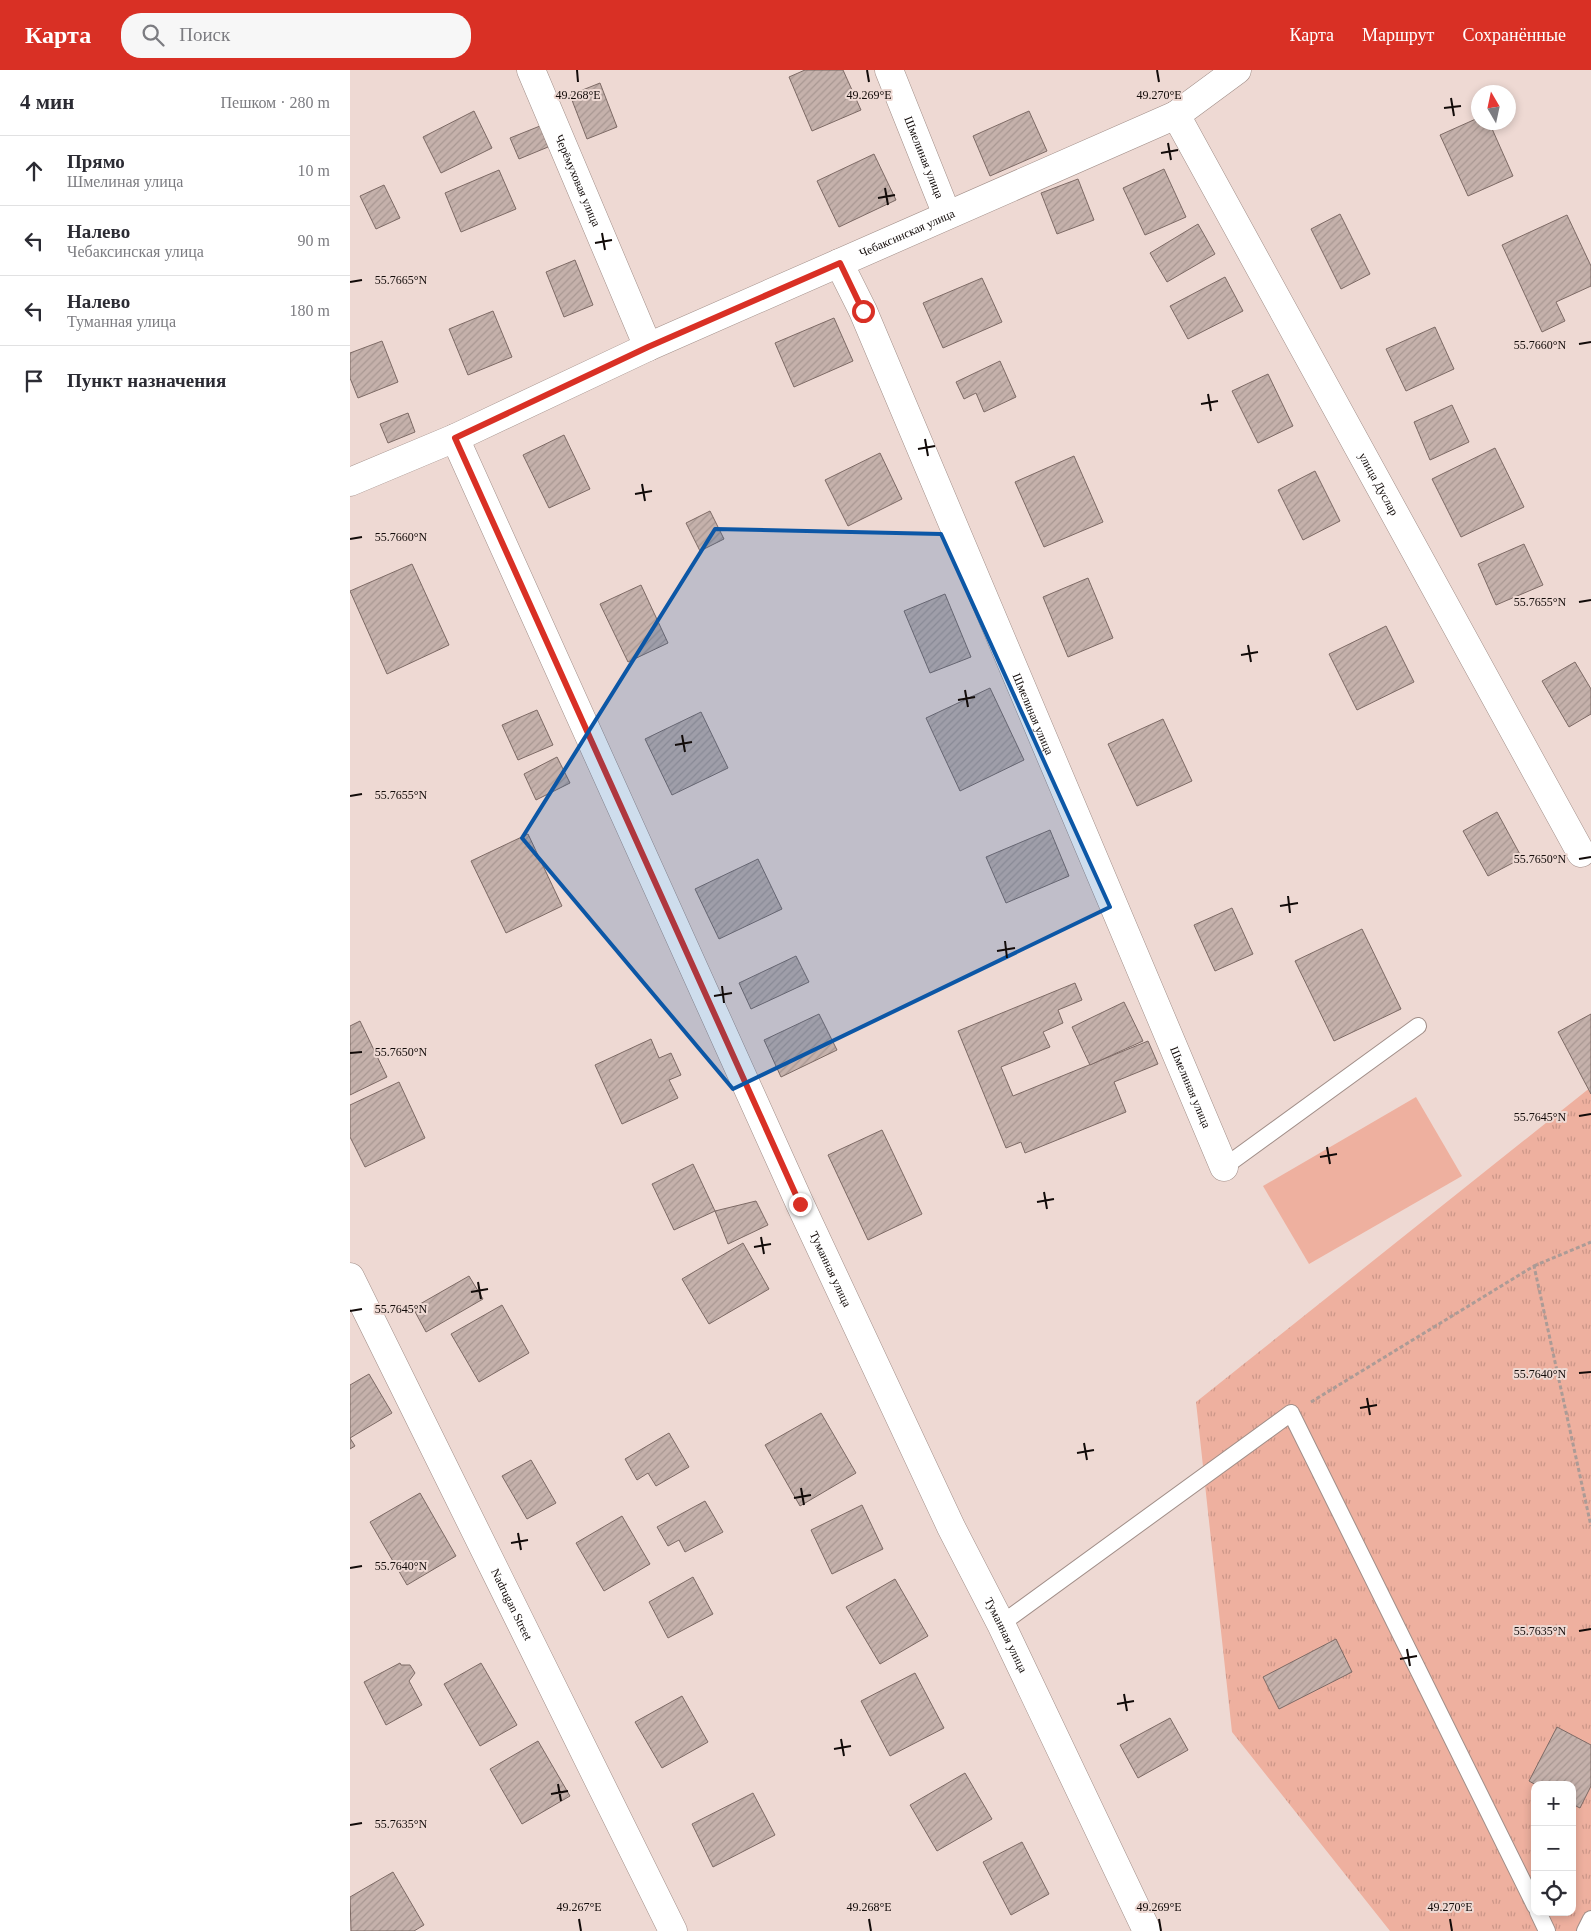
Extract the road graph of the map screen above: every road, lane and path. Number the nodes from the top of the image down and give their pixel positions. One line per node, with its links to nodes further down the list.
1 (531, 70): 7 (street, Черёмуховая улица)
2 (889, 70): 5 (street, Шмелиная улица)
3 (1237, 70): 4 (street, Чебаксинская улица)
4 (1176, 115): 5 (street, Чебаксинская улица); 10 (street, улица Дуслар)
5 (947, 215): 6 (street, Чебаксинская улица)
6 (840, 263): 7 (street, Чебаксинская улица); 12 (street, Шмелиная улица)
7 (648, 347): 8 (street, Чебаксинская улица)
8 (455, 438): 9 (street, Чебаксинская улица); 18 (street, Туманная улица)
9 (350, 482)
10 (1581, 853)
11 (1418, 1026): 12 (lane)
12 (1224, 1167)
13 (1591, 1242): 14 (path)
14 (1534, 1266): 16 (path); 17 (path)
15 (350, 1277): 22 (street, Nadrugan Street)
16 (1292, 1413): 18 (lane); 19 (lane)
17 (1591, 1526)
18 (1001, 1624): 23 (street, Туманная улица)
19 (1531, 1898)
20 (1540, 1916): 24 (lane)
21 (1591, 1920): 25 (lane)
22 (673, 1931)
23 (1147, 1931)
24 (1547, 1931)
25 (1585, 1931)

